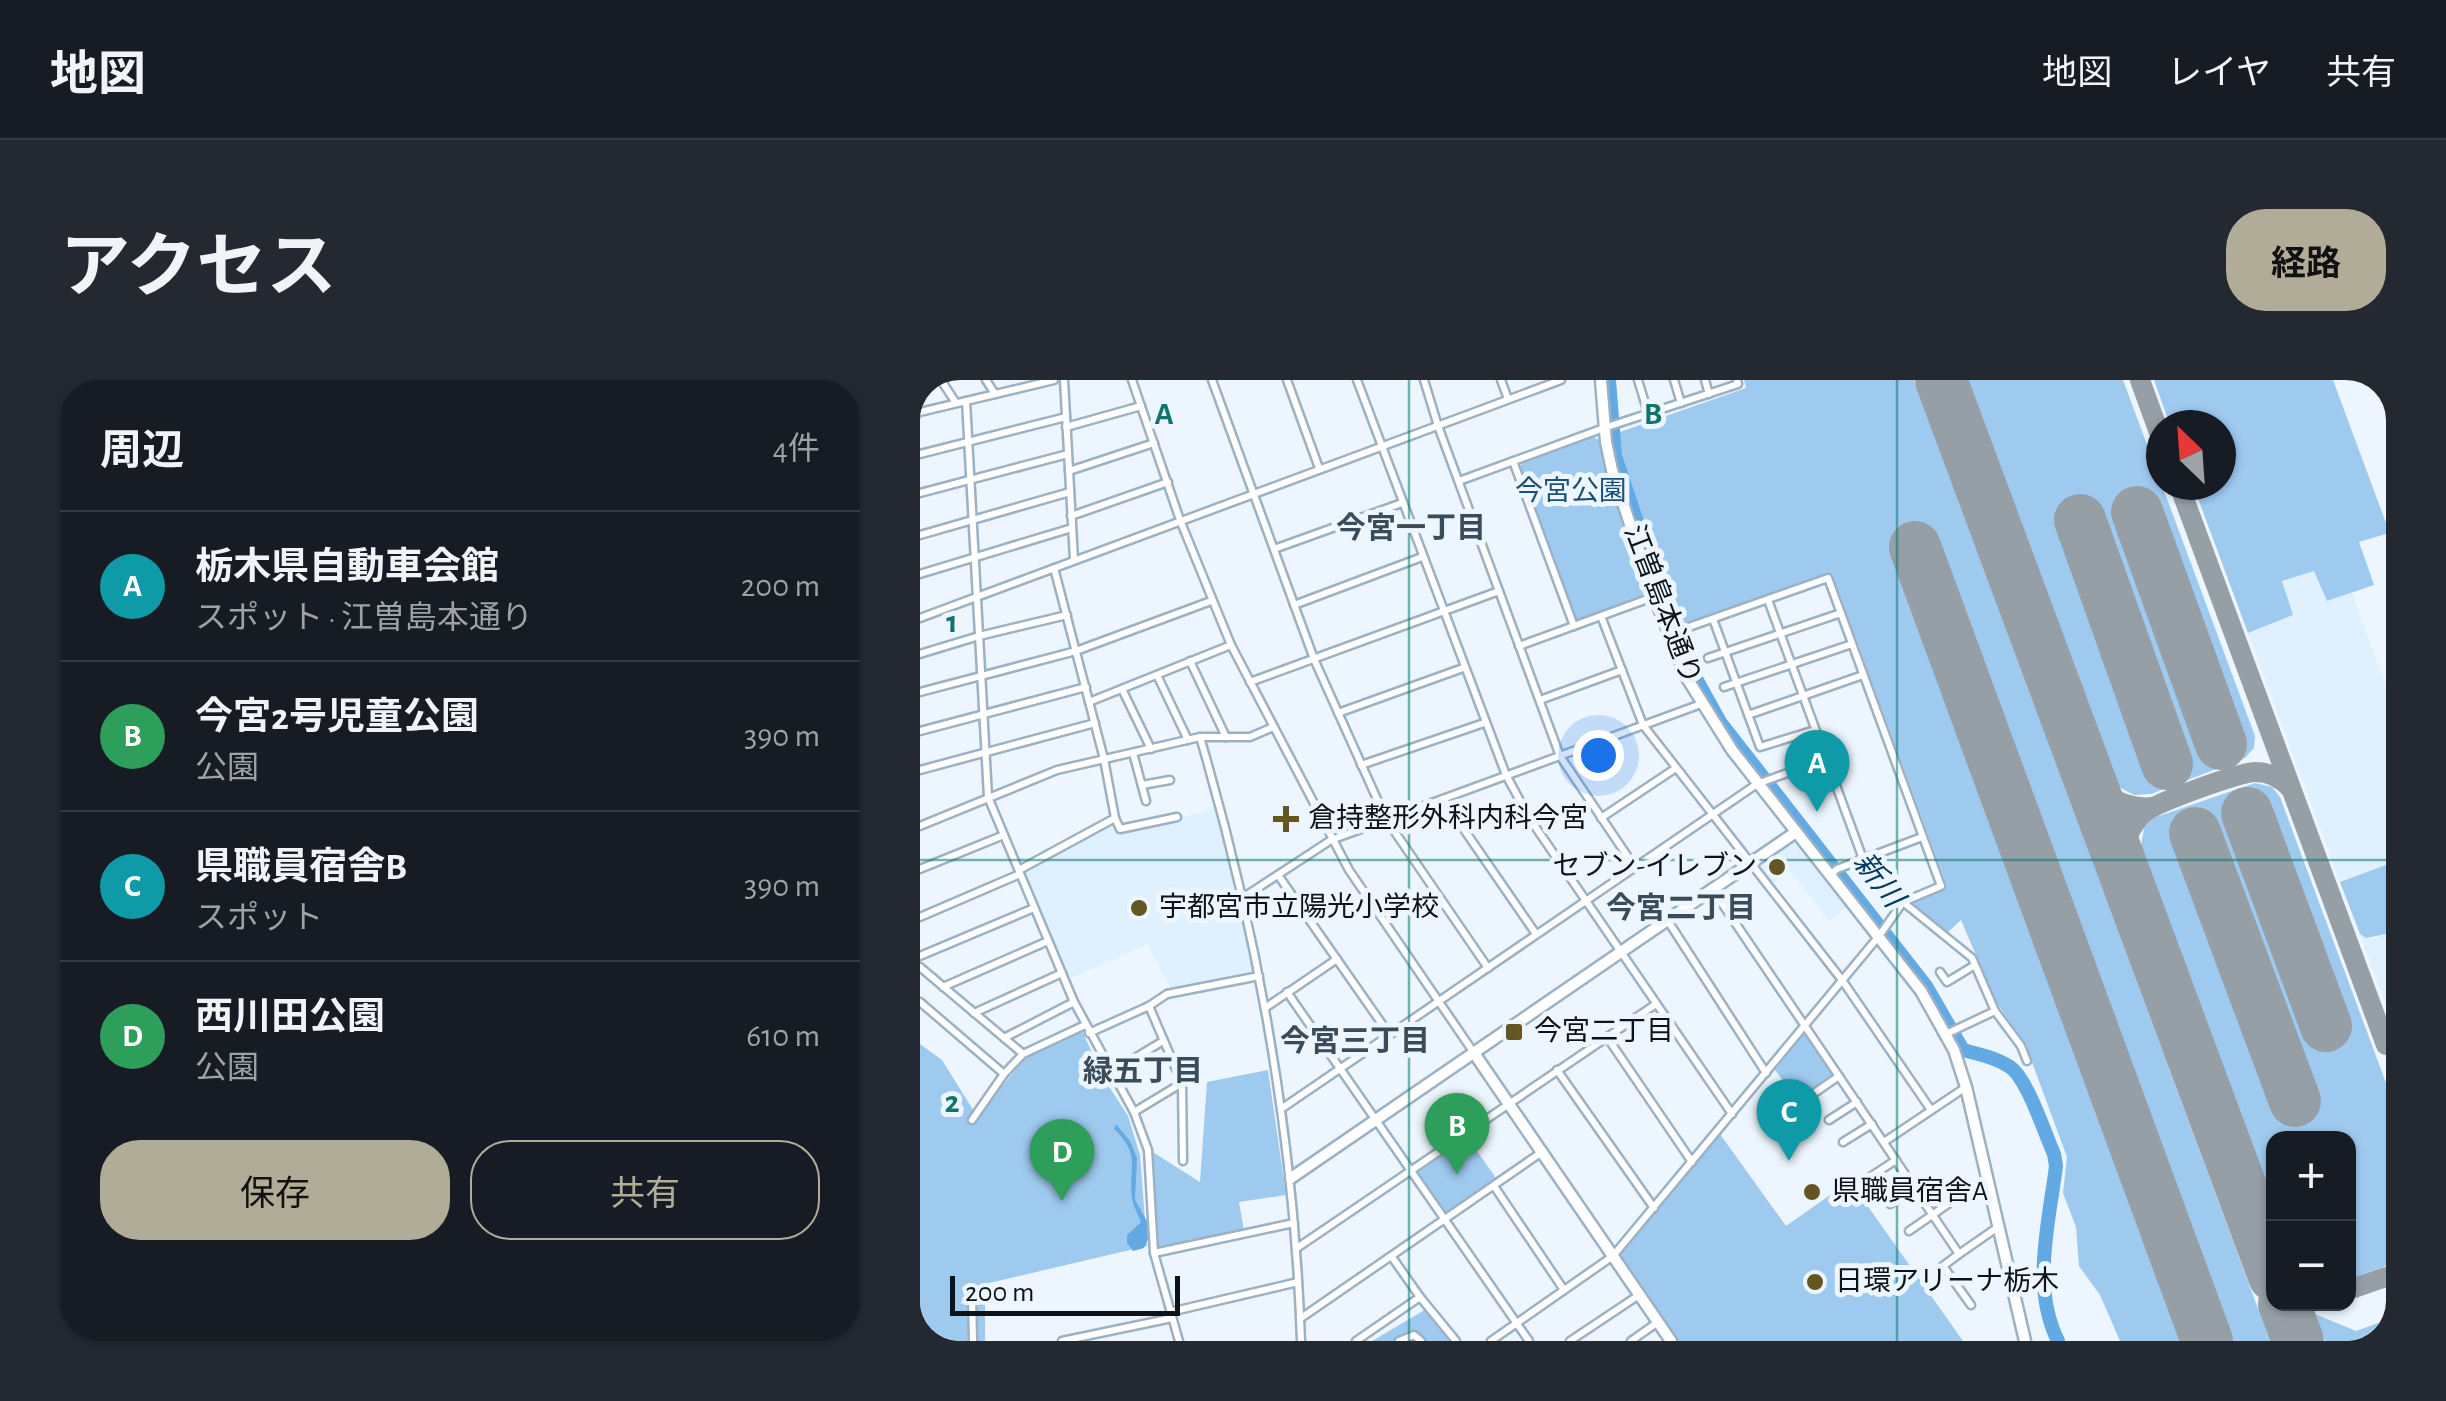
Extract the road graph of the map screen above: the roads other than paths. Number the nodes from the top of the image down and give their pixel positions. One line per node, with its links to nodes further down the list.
1 (942, 380): 23 (street)
2 (986, 380): 18 (street)
3 (1054, 380): 17 (street)
4 (1064, 380): 27 (street)
5 (1132, 380): 24 (street)
6 (1212, 380): 43 (street)
7 (1287, 380): 37 (street)
8 (1357, 380): 33 (street)
9 (1424, 380): 28 (street)
10 (1501, 380): 20 (street)
11 (1561, 380): 20 (street)
12 (1601, 380): 30 (street, 江曽島本通り)
13 (1638, 380): 26 (street)
14 (1674, 380): 22 (street)
15 (1704, 380): 19 (street)
16 (1737, 380): 19 (street)
17 (1029, 383): 18 (street)
18 (994, 394): 21 (street)
19 (1709, 394): 22 (street)
20 (1508, 399): 28 (street)
21 (966, 401): 23 (street); 31 (street)
22 (1682, 402): 26 (street)
23 (956, 404): 25 (street)
24 (1141, 406): 29 (street); 32 (street)
25 (920, 412)
26 (1648, 414): 30 (street)
27 (1066, 417): 29 (street); 31 (street)
28 (1438, 426): 33 (street); 41 (street)
29 (1066, 427): 35 (street)
30 (1604, 428): 36 (street); 58 (street, 江曽島本通り)
31 (968, 442): 34 (street); 39 (street)
32 (1154, 444): 38 (street); 40 (street)
33 (1382, 446): 37 (street); 45 (street)
34 (920, 454)
35 (1068, 454): 38 (street); 39 (street)
36 (1512, 461): 41 (street); 69 (street)
37 (1319, 468): 43 (street)
38 (1069, 471): 42 (street)
39 (970, 481): 44 (street); 47 (street)
40 (1168, 482): 46 (street); 48 (street)
41 (1459, 482): 57 (street)
42 (1070, 492): 46 (street); 47 (street)
43 (1252, 492): 48 (street); 51 (street)
44 (920, 493)
45 (1402, 503): 51 (street); 53 (street)
46 (1072, 516): 49 (street)
47 (972, 520): 50 (street); 52 (street)
48 (1180, 520): 54 (street); 61 (street)
49 (1072, 528): 52 (street); 54 (street)
50 (920, 535)
51 (1274, 549): 62 (street)
52 (974, 557): 56 (street); 59 (street)
53 (1422, 558): 62 (street); 63 (street)
54 (1074, 560): 55 (street)
55 (1054, 568): 59 (street); 65 (street)
56 (920, 574)
57 (1499, 591): 63 (street); 75 (street)
58 (1654, 596): 66 (street); 71 (street, 江曽島本通り)
59 (976, 598): 67 (street); 72 (street)
60 (1768, 600): 64 (street); 68 (street); 70 (street)
61 (1211, 601): 74 (street); 76 (street)
62 (1294, 604): 80 (street)
63 (1442, 612): 80 (street); 83 (street)
64 (1841, 612): 70 (street); 73 (street)
65 (1067, 615): 72 (street); 76 (street)
66 (1601, 616): 69 (street); 84 (street)
67 (920, 618)
68 (1713, 619): 71 (street); 77 (street)
69 (1574, 626): 75 (street)
70 (1780, 633): 77 (street); 82 (street)
71 (1668, 634): 97 (street, 江曽島本通り)
72 (978, 636): 78 (street); 85 (street)
73 (1852, 644): 82 (street); 87 (street)
74 (1231, 645): 81 (street); 88 (street)
75 (1519, 646): 95 (street)
76 (1076, 651): 85 (street); 90 (street)
77 (1726, 652): 79 (street); 89 (street)
78 (920, 654)
79 (1708, 658)
80 (1314, 659): 88 (street); 99 (street)
81 (1190, 661): 86 (street); 108 (street)
82 (1792, 664): 89 (street); 94 (street)
83 (1464, 668): 99 (street); 102 (street)
84 (1622, 670): 95 (street); 103 (street)
85 (980, 674): 93 (street); 98 (street)
86 (1157, 674): 92 (street); 109 (street)
87 (1864, 675): 94 (street); 134 (street)
88 (1250, 682): 104 (street)
89 (1736, 683): 91 (street); 100 (street)
90 (1086, 687): 96 (street); 98 (street)
91 (1724, 687)
92 (1122, 688): 96 (street); 110 (street)
93 (920, 692)
94 (1803, 696): 100 (street); 105 (street)
95 (1540, 700): 113 (street)
96 (1089, 702): 101 (street)
97 (1701, 704): 103 (street); 121 (street, 江曽島本通り)
98 (982, 712): 106 (street); 111 (street)
99 (1338, 713): 116 (street)
100 (1748, 715): 105 (street)
101 (1095, 723): 111 (street); 114 (street)
102 (1484, 723): 116 (street); 119 (street)
103 (1643, 724): 113 (street); 117 (street)
104 (1273, 727): 108 (street); 135 (street)
105 (1816, 730): 115 (street)
106 (920, 731)
107 (1200, 737): 108 (street); 109 (street); 144 (street)
108 (1226, 737)
109 (1188, 740): 110 (street)
110 (1150, 749): 112 (street)
111 (984, 752): 118 (street); 123 (street)
112 (1133, 753): 114 (street); 122 (street)
113 (1560, 756): 119 (street); 129 (street)
114 (1104, 759): 123 (street); 128 (street)
115 (1826, 759): 121 (street); 136 (street)
116 (1362, 765): 130 (street)
117 (1676, 768): 126 (street); 129 (street)
118 (920, 770)
119 (1506, 775): 124 (street); 145 (street)
120 (1170, 780): 122 (street)
121 (1757, 784): 126 (street); 132 (street, 江曽島本通り)
122 (1142, 786): 125 (street)
123 (988, 797): 131 (street); 133 (street)
124 (1443, 799): 130 (street); 150 (street)
125 (1146, 802)
126 (1711, 815): 137 (street); 138 (street)
127 (1177, 817): 128 (street)
128 (1115, 818): 140 (street)
129 (1601, 818): 138 (street)
130 (1386, 819): 135 (street); 158 (street)
131 (920, 826)
132 (1796, 832): 137 (street); 142 (street, 江曽島本通り)
133 (1004, 835): 139 (street); 140 (street)
134 (1922, 836): 136 (street); 146 (street)
135 (1332, 840): 141 (street); 167 (street)
136 (1863, 859): 142 (street)
137 (1750, 863): 143 (street); 162 (street)
138 (1634, 866): 145 (street)
139 (920, 869)
140 (1019, 872): 147 (street); 148 (street)
141 (1278, 875): 144 (street); 155 (street)
142 (1830, 875): 151 (street, 江曽島本通り)
143 (1712, 889): 149 (street); 173 (street)
144 (1244, 897): 161 (street)
145 (1585, 900): 150 (street); 153 (street)
146 (1903, 902): 151 (street); 156 (street)
147 (1034, 908): 152 (street); 154 (street)
148 (920, 917)
149 (1667, 920): 153 (street); 186 (street)
150 (1536, 934): 158 (street)
151 (1879, 936): 162 (street); 176 (street, 江曽島本通り)
152 (1048, 941): 160 (street); 163 (street)
153 (1620, 952): 168 (street); 180 (street)
154 (920, 956)
155 (1337, 959): 164 (street); 175 (street)
156 (1975, 965): 159 (street); 171 (street)
157 (920, 967): 163 (street)
158 (1488, 968): 167 (street)
159 (1940, 972)
160 (1062, 973): 166 (street); 172 (street)
161 (1259, 976): 169 (street); 170 (street)
162 (1842, 980): 173 (street); 195 (street)
163 (943, 987): 172 (street)
164 (1287, 992): 170 (street); 183 (street)
165 (920, 1002): 187 (street)
166 (1074, 1002): 174 (street); 178 (street)
167 (1439, 1002): 175 (street); 180 (street)
168 (1656, 1004): 177 (street); 197 (street)
169 (1149, 1006): 174 (street); 179 (street)
170 (1265, 1008): 194 (street)
171 (1995, 1011): 176 (street); 182 (street)
172 (974, 1013): 178 (street)
173 (1805, 1024): 186 (street); 188 (street)
174 (1087, 1029): 181 (street); 185 (street)
175 (1390, 1034): 183 (street)
176 (1946, 1034): 190 (street, 江曽島本通り)
177 (1607, 1036): 184 (street); 207 (street)
178 (1004, 1038): 181 (street)
179 (1164, 1041): 185 (street); 189 (street)
180 (1474, 1053): 193 (street); 199 (street)
181 (1022, 1054): 187 (street)
182 (2027, 1060)
183 (1340, 1068): 194 (street); 199 (street)
184 (1558, 1070): 193 (street); 216 (street)
185 (1110, 1073): 196 (street)
186 (1766, 1073): 197 (street)
187 (1004, 1074): 198 (street)
188 (1839, 1076): 191 (street); 192 (street)
189 (1182, 1084): 196 (street); 206 (street)
190 (1966, 1087): 195 (street); 220 (street, 江曽島本通り)
191 (1857, 1102): 200 (street); 201 (street)
192 (1800, 1103)
193 (1508, 1104): 204 (street); 208 (street)
194 (1281, 1108): 209 (street)
195 (1930, 1110): 203 (street)
196 (1134, 1112): 223 (street)
197 (1732, 1114): 207 (street)
198 (972, 1120)
199 (1377, 1120): 208 (street); 209 (street)
200 (1829, 1120)
201 (1872, 1124): 202 (street); 203 (street)
202 (1844, 1142)
203 (1884, 1142): 205 (street)
204 (1542, 1152): 212 (street); 225 (street)
205 (1896, 1160): 210 (street); 213 (street)
206 (1183, 1161)
207 (1692, 1162): 216 (street)
208 (1410, 1170): 218 (street); 222 (street)
209 (1291, 1178): 219 (street)
210 (1867, 1179)
211 (1923, 1182): 213 (street)
212 (1494, 1186): 218 (street); 228 (street)
213 (1915, 1187): 214 (street); 217 (street)
214 (1890, 1204)
215 (1948, 1204): 217 (street)
216 (1654, 1208): 225 (street)
217 (1933, 1214): 221 (street); 224 (street)
218 (1444, 1220): 226 (street); 236 (street)
219 (1294, 1222): 222 (street); 223 (street)
220 (1998, 1226): 224 (street); 250 (street, 江曽島本通り)
221 (1910, 1230)
222 (1296, 1248): 227 (street)
223 (1154, 1253): 233 (street)
224 (1959, 1254): 232 (street)
225 (1612, 1256): 228 (street); 230 (street)
226 (1392, 1257): 231 (street); 234 (street)
227 (1298, 1282): 233 (street); 234 (street)
228 (1564, 1290): 236 (street)
229 (972, 1295): 237 (street)
230 (1639, 1295): 235 (street); 247 (street)
231 (1420, 1298): 241 (street); 244 (street)
232 (1971, 1305)
233 (1171, 1315): 238 (street); 239 (street)
234 (1300, 1319): 240 (street)
235 (1658, 1322): 248 (street); 249 (street)
236 (1516, 1323): 245 (street); 246 (street)
237 (973, 1341)
238 (1062, 1341)
239 (1179, 1341)
240 (1301, 1341)
241 (1356, 1341)
242 (1399, 1341): 243 (street)
243 (1422, 1341)
244 (1456, 1341)
245 (1490, 1341)
246 (1529, 1341)
247 (1570, 1341)
248 (1631, 1341)
249 (1671, 1341)
250 (2025, 1341)

